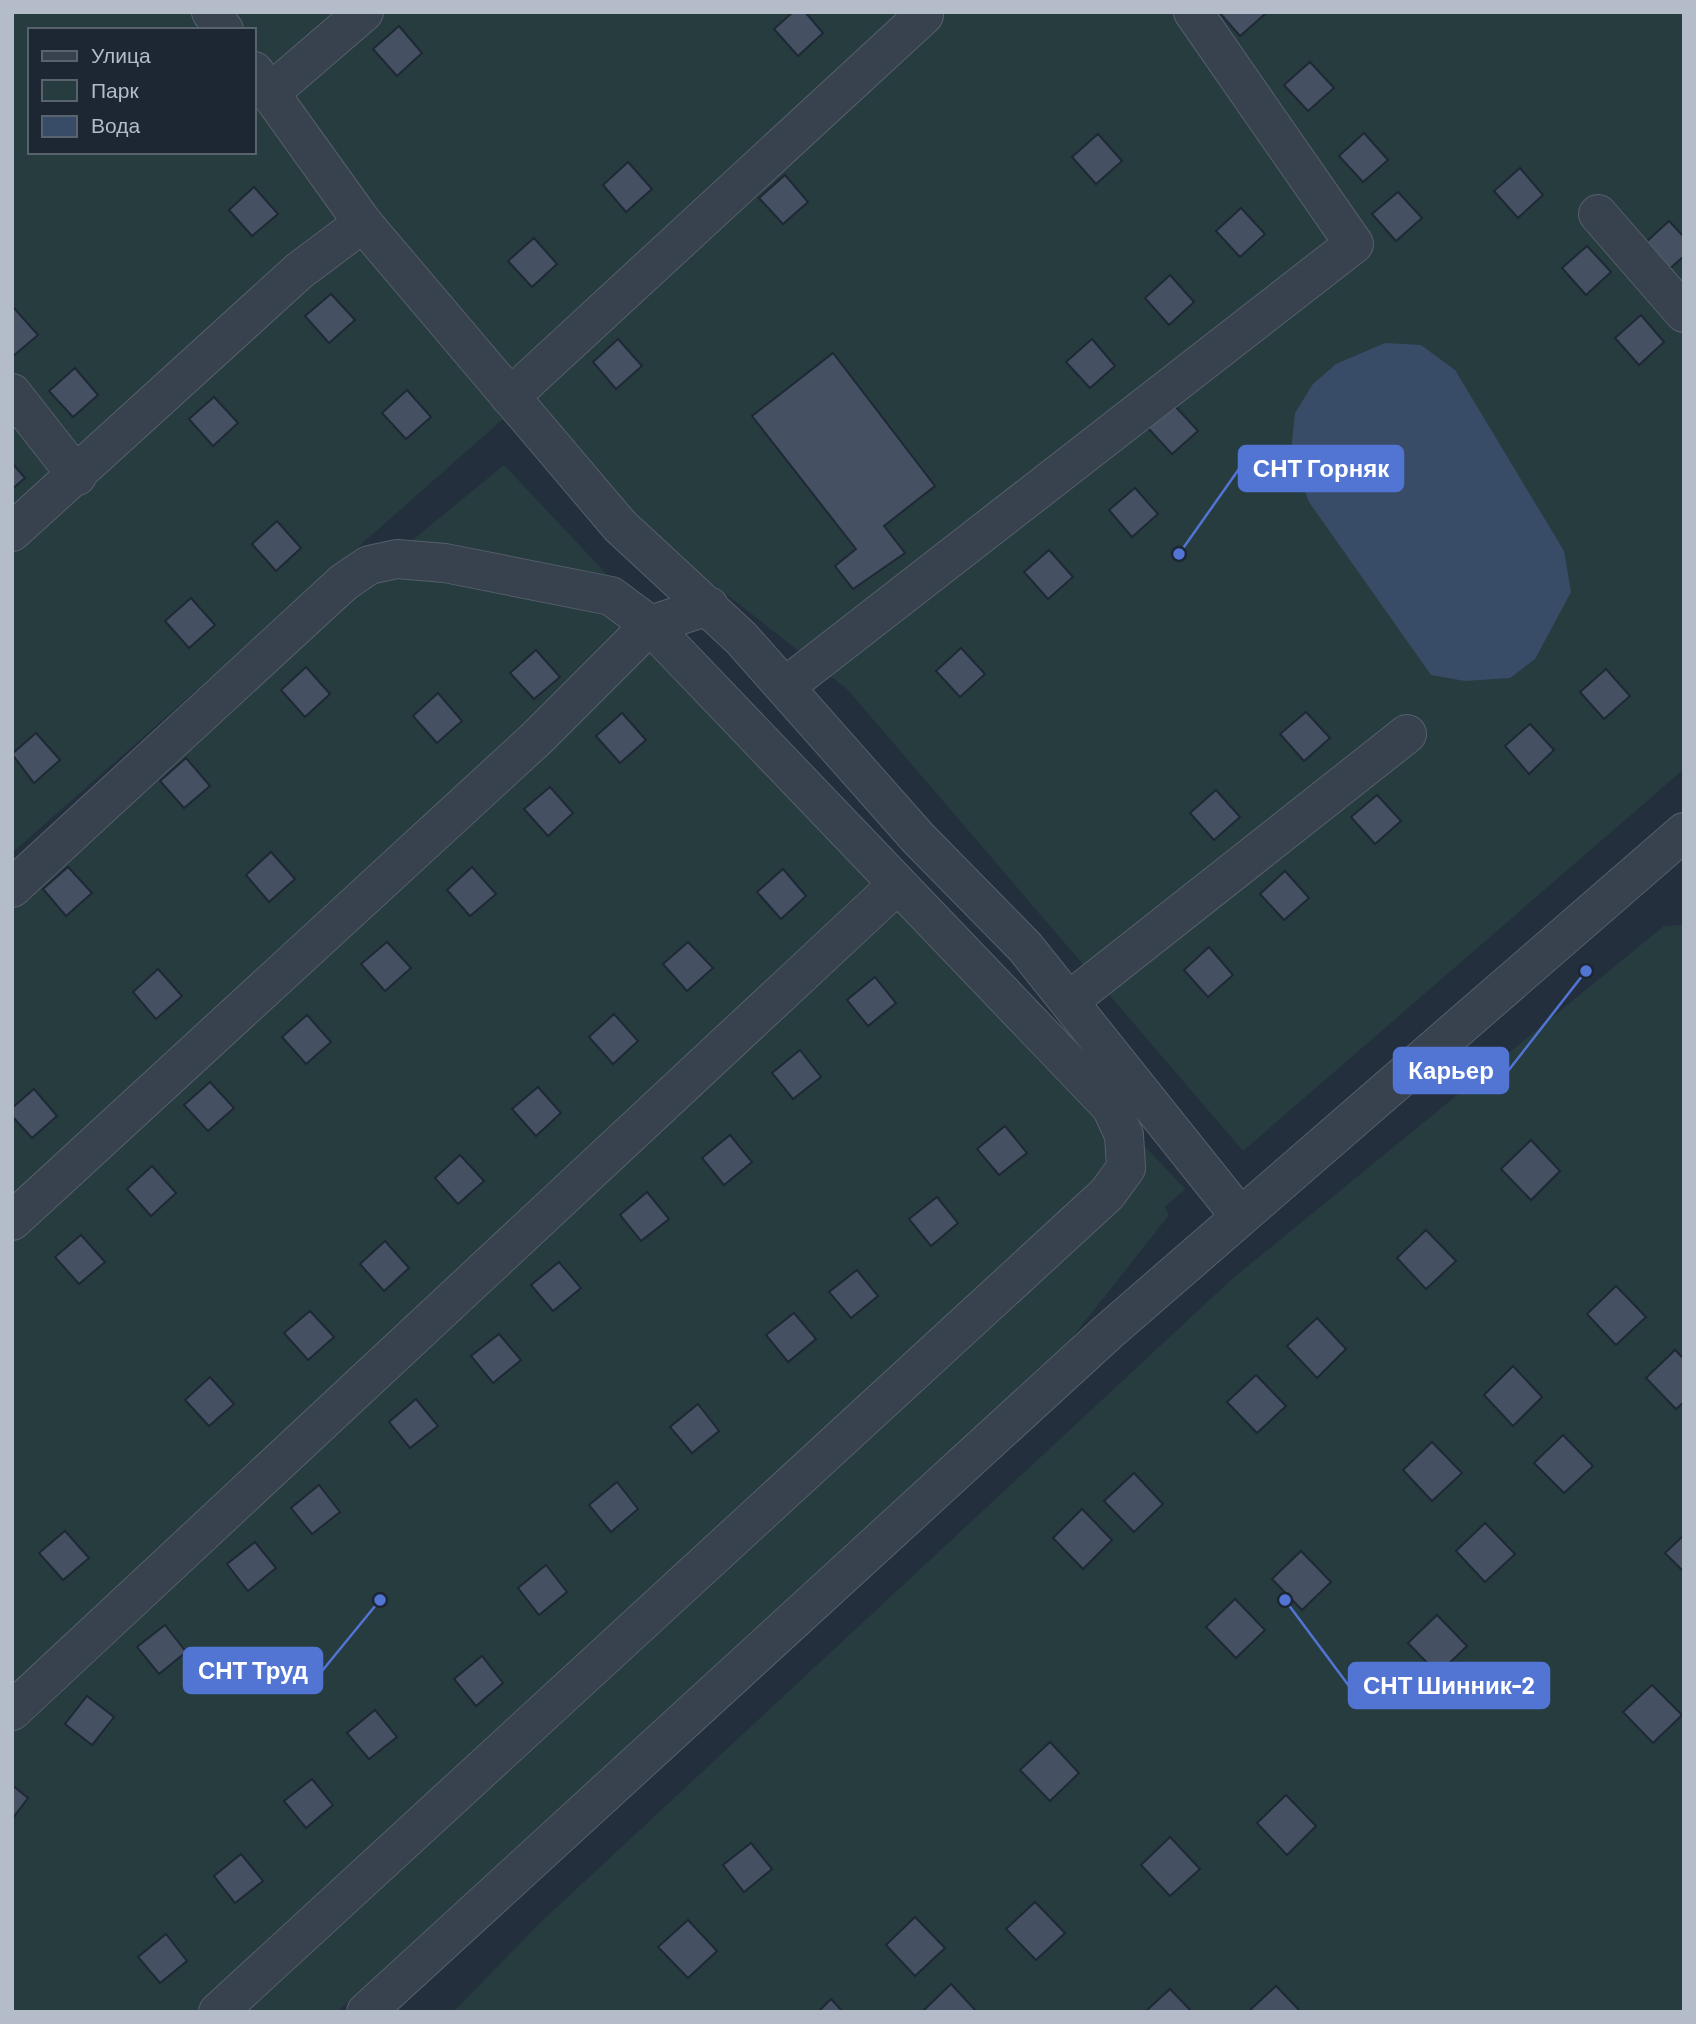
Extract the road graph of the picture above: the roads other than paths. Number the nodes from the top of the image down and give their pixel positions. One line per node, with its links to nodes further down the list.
1 (211, 12): 5 (street)
2 (364, 12): 6 (street)
3 (1193, 12): 16 (street)
4 (925, 15): 11 (street)
5 (223, 28)
6 (262, 82): 8 (street)
7 (1598, 214): 9 (street)
8 (363, 223): 11 (street); 12 (street)
9 (1684, 313)
10 (12, 394): 12 (street)
11 (510, 397): 14 (street)
12 (77, 476): 13 (street)
13 (12, 532)
14 (709, 606): 15 (street); 16 (street)
15 (650, 625): 19 (street); 20 (street); 23 (street)
16 (786, 686): 21 (street)
17 (1407, 734): 21 (street)
18 (1684, 832): 22 (street)
19 (897, 885): 24 (street); 25 (street)
20 (12, 888)
21 (1069, 1000): 22 (street)
22 (1239, 1215): 26 (street)
23 (12, 1221)
24 (12, 1711)
25 (218, 2012)
26 (366, 2012)

